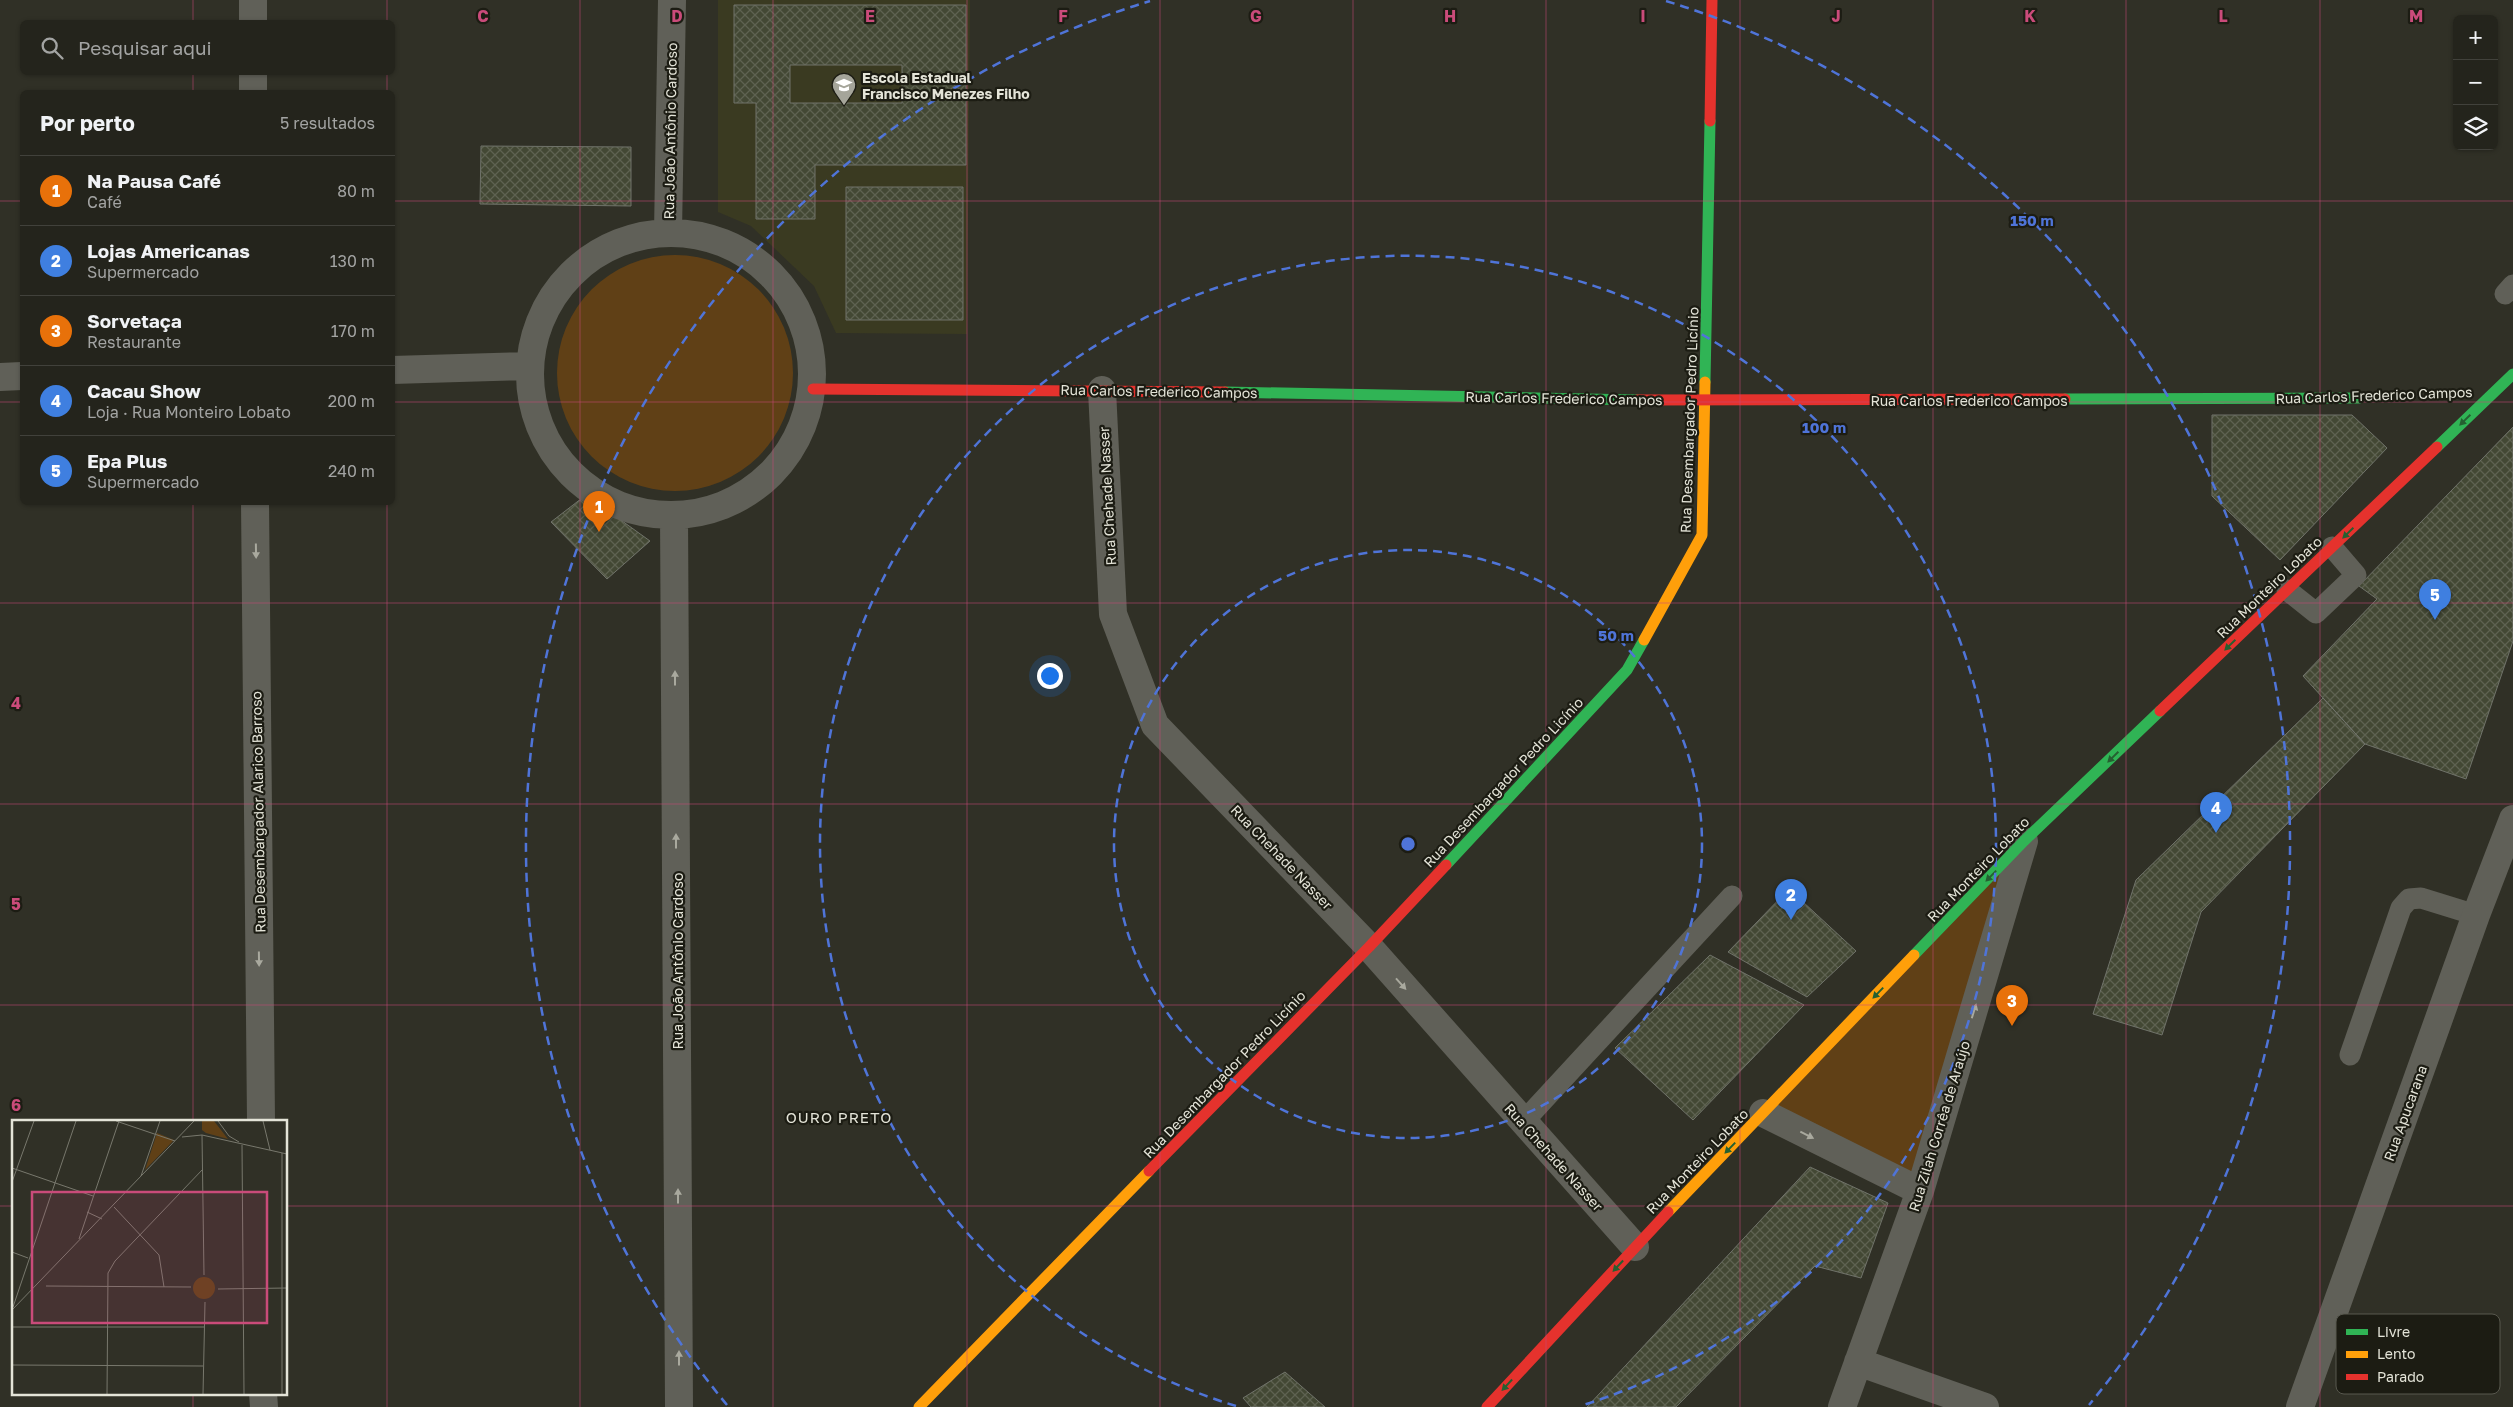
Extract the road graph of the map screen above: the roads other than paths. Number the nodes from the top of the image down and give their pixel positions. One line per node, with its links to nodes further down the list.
1 (253, 0): 4 (street)
2 (672, 0): 7 (street, Rua João Antônio Cardoso)
3 (1712, 0): 16 (street, Rua Desembargador Pedro Licínio)
4 (253, 20)
5 (253, 75): 6 (street)
6 (253, 90)
7 (668, 232): 8 (street); 13 (street)
8 (529, 366): 9 (street); 18 (street)
9 (395, 370)
10 (2513, 374): 19 (street, Rua Monteiro Lobato, one-way to 19)
11 (20, 376): 12 (street)
12 (0, 377)
13 (813, 388): 14 (street, Rua Carlos Frederico Campos); 18 (street)
14 (1102, 390): 16 (street, Rua Carlos Frederico Campos); 25 (street, Rua Chehade Nasser)
15 (2359, 398): 16 (street, Rua Carlos Frederico Campos)
16 (1706, 401): 25 (street, Rua Desembargador Pedro Licínio)
17 (255, 505): 28 (street, Rua Desembargador Alarico Barroso, one-way to 28)
18 (674, 515): 35 (street, Rua João Antônio Cardoso, one-way to 18)
19 (2332, 547): 20 (street, Rua Monteiro Lobato); 20 (lane)
20 (2287, 590): 22 (street, Rua Monteiro Lobato, one-way to 22)
21 (2513, 820): 24 (street, Rua Apucarana)
22 (2024, 841): 27 (street, Rua Monteiro Lobato, one-way to 27); 30 (street, Rua Zilah Corrêa de Araújo, one-way to 22)
23 (1732, 896): 29 (lane)
24 (2476, 915): 26 (lane); 40 (street, Rua Apucarana)
25 (1369, 948): 29 (street, Rua Chehade Nasser, one-way to 29); 36 (street, Rua Desembargador Pedro Licínio)
26 (2350, 1056)
27 (1763, 1113): 30 (street, one-way to 30); 31 (street, Rua Monteiro Lobato, one-way to 31)
28 (261, 1120)
29 (1523, 1122): 31 (street, Rua Chehade Nasser)
30 (1920, 1192): 32 (street, Rua Zilah Corrêa de Araújo)
31 (1635, 1248): 37 (street, Rua Monteiro Lobato, one-way to 37)
32 (1858, 1362): 38 (street, Rua Zilah Corrêa de Araújo); 39 (street)
33 (264, 1394): 34 (street)
34 (264, 1407)
35 (679, 1407)
36 (919, 1407)
37 (1487, 1407)
38 (1842, 1407)
39 (1985, 1407)
40 (2300, 1407)

